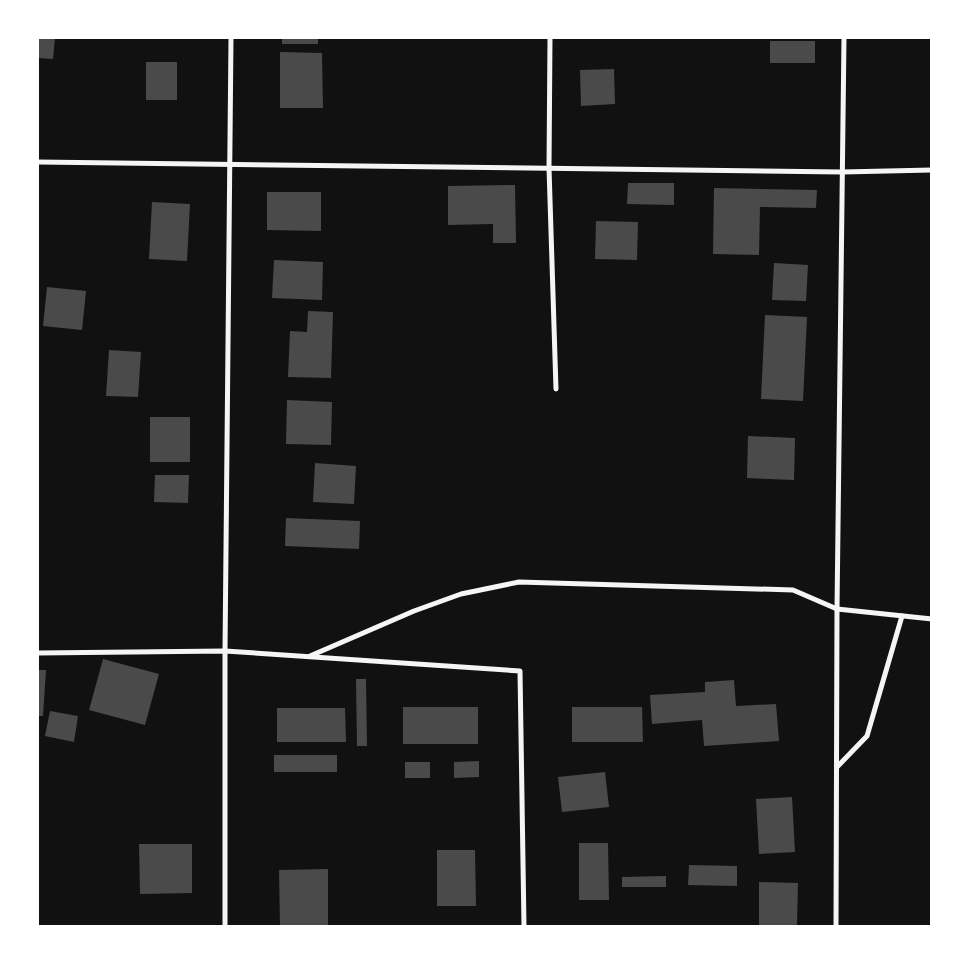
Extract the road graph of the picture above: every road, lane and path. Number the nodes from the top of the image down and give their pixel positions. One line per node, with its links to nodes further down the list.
1 (231, 38): 5 (street)
2 (550, 38): 6 (street)
3 (844, 38): 8 (street)
4 (38, 162): 5 (street)
5 (230, 164): 6 (street); 13 (street)
6 (549, 168): 8 (street); 9 (street)
7 (932, 170): 8 (street)
8 (842, 172): 10 (street)
9 (556, 389)
10 (837, 609): 11 (street); 15 (street); 16 (street)
11 (902, 616): 12 (street); 16 (street)
12 (932, 619)
13 (225, 651): 14 (street); 15 (street); 17 (street)
14 (38, 653)
15 (309, 657): 18 (street)
16 (837, 767): 19 (street)
17 (225, 926)
18 (524, 926)
19 (836, 926)

